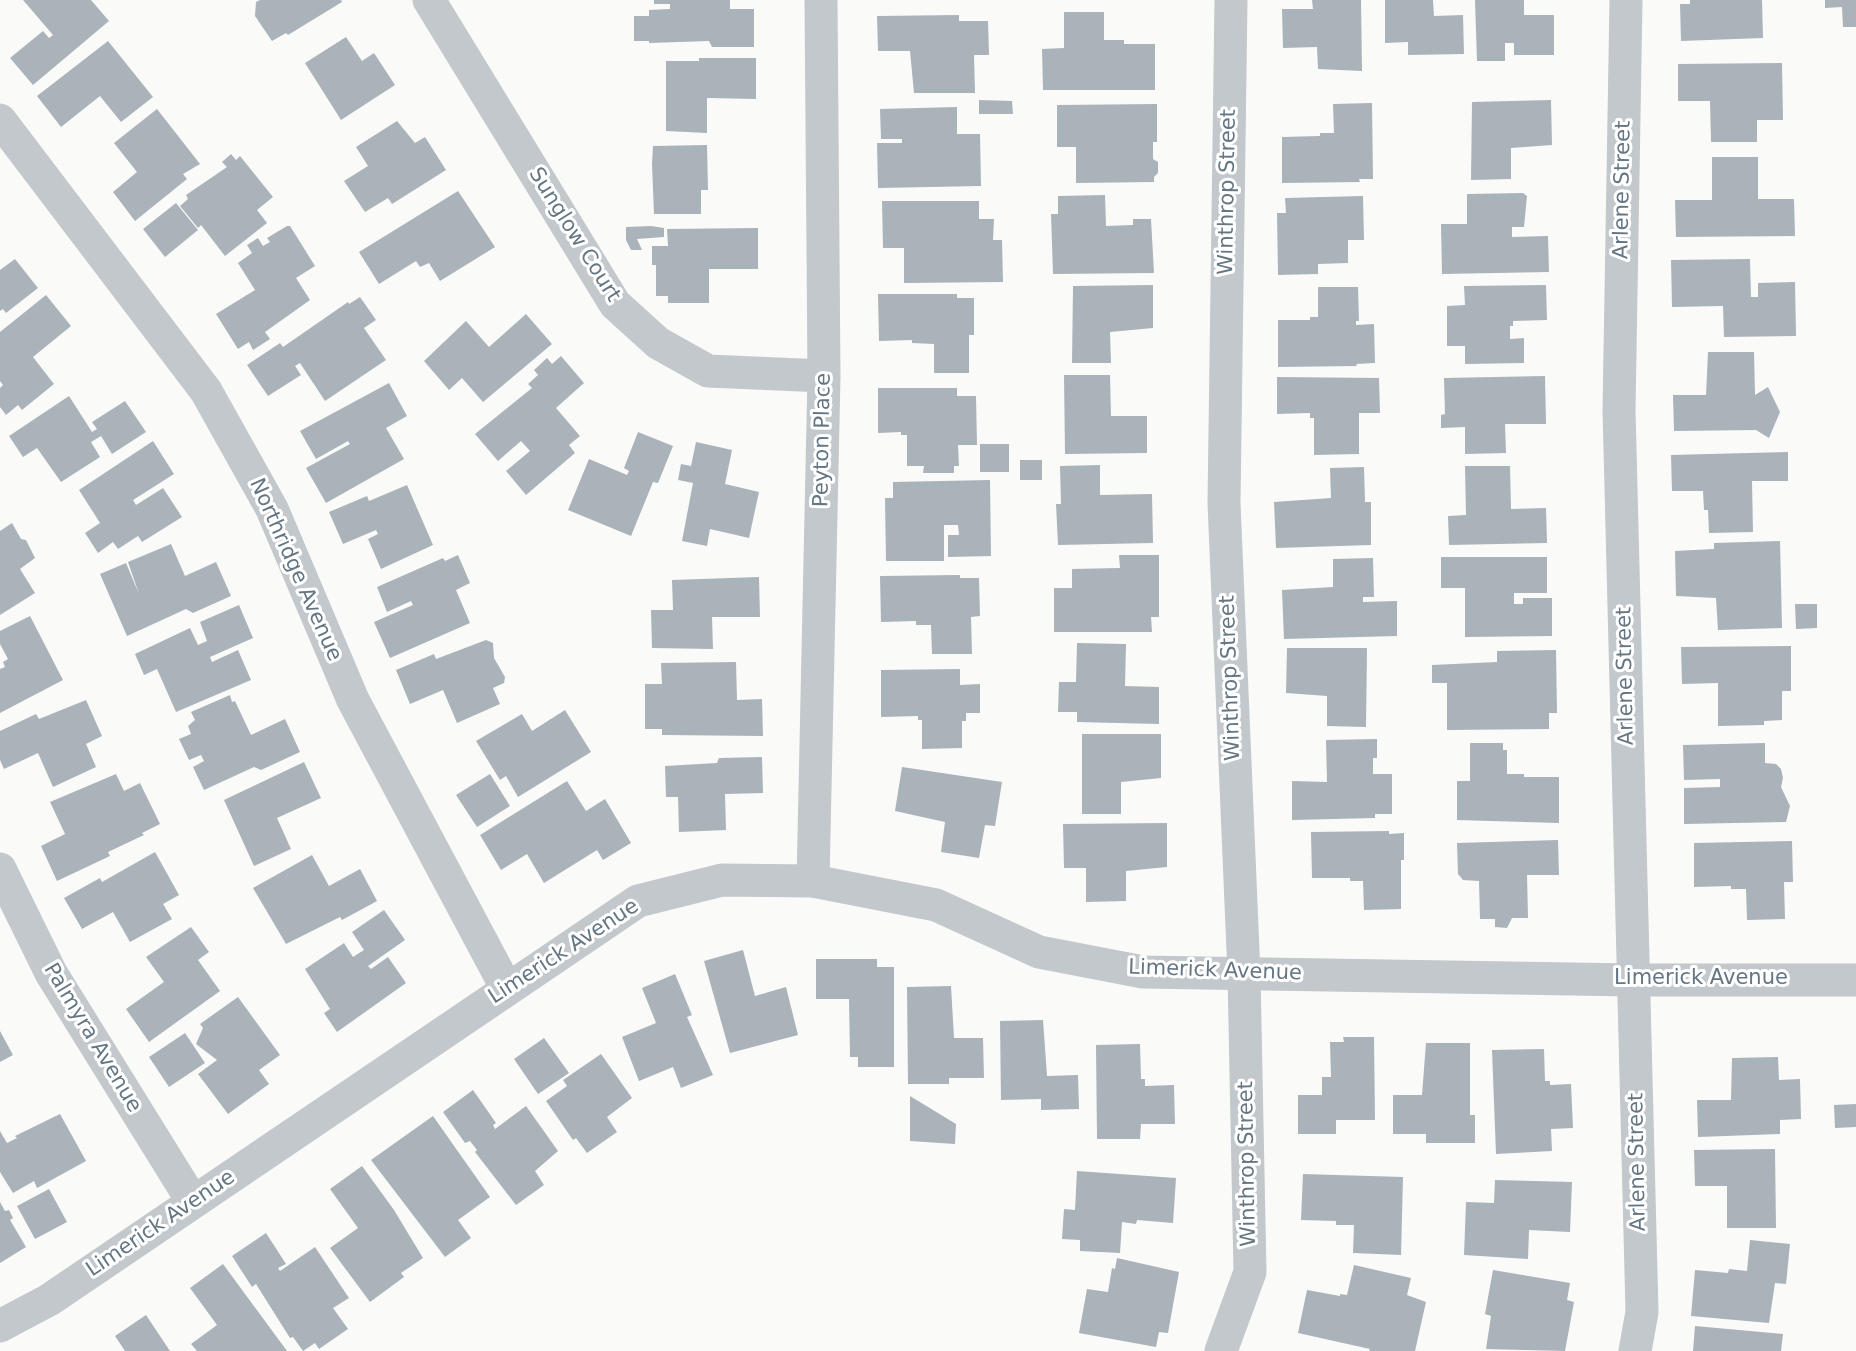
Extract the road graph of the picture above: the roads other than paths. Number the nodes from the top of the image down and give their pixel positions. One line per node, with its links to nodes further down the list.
1 (429, 0): 6 (street, Sunglow Court)
2 (821, 0): 6 (street, Peyton Place)
3 (1231, 0): 9 (street, Winthrop Street)
4 (1626, 0): 10 (street, Arlene Street)
5 (0, 120): 12 (street, Northridge Avenue)
6 (824, 376): 8 (street, Peyton Place)
7 (0, 869): 13 (street, Palmyra Avenue)
8 (813, 881): 9 (street, Limerick Avenue); 12 (street, Limerick Avenue)
9 (1244, 974): 10 (street, Limerick Avenue); 15 (street, Winthrop Street)
10 (1633, 980): 11 (street, Limerick Avenue); 16 (street, Arlene Street)
11 (1856, 980)
12 (507, 989): 13 (street, Limerick Avenue)
13 (193, 1202): 14 (street, Limerick Avenue)
14 (0, 1326)
15 (1221, 1351)
16 (1635, 1351)

